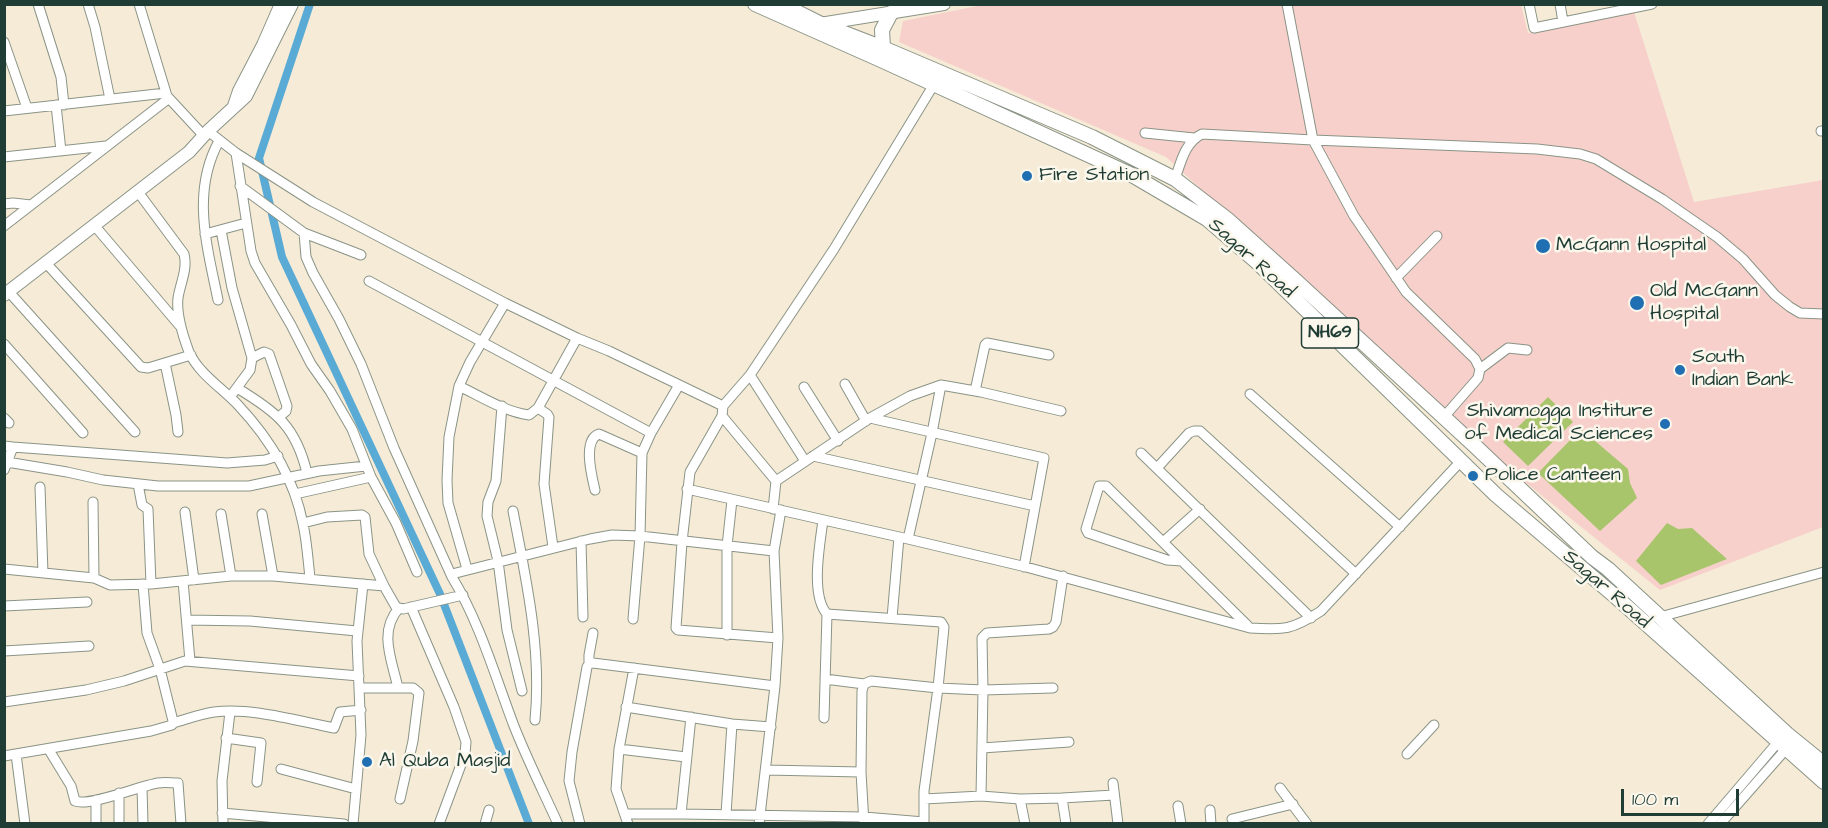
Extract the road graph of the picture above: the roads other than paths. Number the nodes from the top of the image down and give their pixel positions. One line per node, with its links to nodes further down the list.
1 (38, 4): 22 (street)
2 (88, 4): 21 (street)
3 (139, 4): 20 (street)
4 (281, 4): 23 (main road)
5 (292, 4): 23 (main road)
6 (755, 4): 16 (highway, Sagar Road / NH69)
7 (781, 4): 15 (highway, Sagar Road / NH69)
8 (944, 4): 13 (main road)
9 (1287, 4): 29 (street)
10 (1529, 4): 14 (street)
11 (1560, 4): 14 (street)
12 (1652, 4): 14 (street)
13 (899, 9): 15 (main road); 18 (highway)
14 (1563, 22)
15 (821, 24): 16 (main road); 18 (highway, Sagar Road / NH69)
16 (807, 27): 19 (highway, Sagar Road / NH69)
17 (4, 42): 24 (street)
18 (883, 48): 19 (highway, Sagar Road / NH69)
19 (937, 78): 35 (highway, Sagar Road / NH69); 65 (street); 94 (highway, Sagar Road / NH69)
20 (167, 96): 21 (street); 26 (street); 31 (street)
21 (110, 99): 22 (street)
22 (60, 105): 24 (street); 32 (street)
23 (234, 107): 26 (main road)
24 (27, 108): 25 (street)
25 (4, 111)
26 (206, 133): 30 (street); 37 (main road)
27 (1145, 133): 28 (street)
28 (1194, 138): 29 (street); 35 (street)
29 (1313, 140): 49 (street); 54 (street)
30 (219, 141): 33 (street); 45 (street)
31 (108, 146): 32 (street); 39 (street)
32 (61, 151): 34 (street)
33 (236, 153): 36 (street); 53 (street)
34 (4, 158)
35 (1175, 179): 81 (highway, Sagar Road / NH69)
36 (240, 186): 40 (street); 44 (street)
37 (138, 192): 41 (main road); 55 (street)
38 (4, 204): 39 (street)
39 (31, 205): 42 (street)
40 (246, 223): 43 (street); 96 (street)
41 (94, 225): 48 (main road); 55 (street)
42 (4, 226)
43 (221, 230): 45 (street); 62 (street)
44 (304, 233): 47 (street); 137 (street)
45 (205, 234): 52 (street)
46 (1437, 236): 49 (street)
47 (361, 255)
48 (46, 263): 51 (main road); 63 (street)
49 (1396, 278): 64 (street)
50 (369, 281): 57 (street)
51 (7, 293): 83 (street)
52 (218, 300)
53 (505, 303): 56 (street); 57 (street)
54 (1824, 314)
55 (181, 328): 60 (street)
56 (577, 338): 66 (street); 67 (street)
57 (482, 342): 66 (street); 70 (street)
58 (4, 344): 85 (street)
59 (1527, 350): 64 (street)
60 (191, 355): 63 (street); 75 (street)
61 (1049, 355): 73 (street)
62 (252, 358): 72 (street); 80 (street)
63 (165, 363): 84 (street)
64 (1480, 369): 81 (street)
65 (750, 375): 78 (street); 93 (street)
66 (554, 381): 77 (street); 86 (street)
67 (679, 384): 78 (street); 86 (street)
68 (845, 384): 82 (street)
69 (941, 385): 73 (street); 82 (street); 87 (street)
70 (459, 386): 76 (street); 133 (street)
71 (804, 387): 88 (street)
72 (237, 388): 75 (street); 80 (street)
73 (975, 391): 79 (street)
74 (1250, 394): 119 (street)
75 (230, 397): 92 (street)
76 (502, 406): 77 (street); 129 (street)
77 (538, 408): 126 (street)
78 (723, 411): 102 (street); 105 (street)
79 (1061, 411)
80 (279, 417): 98 (street)
81 (1443, 418): 156 (highway, Sagar Road / NH69)
82 (868, 420): 87 (street); 88 (street)
83 (135, 432)
84 (178, 432)
85 (83, 433)
86 (651, 433): 90 (street)
87 (932, 433): 101 (street); 110 (street)
88 (838, 441): 93 (street)
89 (9, 447): 92 (street); 95 (street)
90 (642, 453): 106 (street); 120 (street)
91 (1141, 453): 97 (street)
92 (278, 456): 100 (street)
93 (809, 459): 101 (street); 102 (street)
94 (1461, 461): 119 (street); 195 (highway, Sagar Road / NH69)
95 (6, 466): 103 (street)
96 (366, 466): 98 (street); 99 (street)
97 (1157, 468): 112 (street); 138 (street)
98 (307, 473): 100 (street)
99 (371, 477): 107 (street); 134 (street)
100 (288, 478): 103 (street); 107 (street)
101 (922, 480): 110 (street); 121 (street)
102 (776, 481): 111 (street)
103 (138, 484): 146 (street)
104 (40, 487): 136 (street)
105 (687, 489): 108 (street); 123 (street)
106 (595, 490)
107 (295, 494): 118 (street)
108 (732, 500): 111 (street); 125 (street)
109 (93, 502): 142 (street)
110 (1035, 506): 131 (street)
111 (777, 509): 117 (street); 127 (street)
112 (1200, 509): 124 (street); 158 (street)
113 (513, 511): 128 (street)
114 (185, 512): 144 (street)
115 (221, 514): 139 (street)
116 (262, 514): 140 (street)
117 (822, 520): 121 (street); 154 (street)
118 (303, 523): 143 (street); 148 (street)
119 (1400, 527): 138 (street)
120 (640, 536): 122 (street); 123 (street); 159 (street)
121 (903, 538): 131 (street); 157 (street)
122 (581, 541): 126 (street); 155 (street)
123 (682, 542): 125 (street); 164 (street)
124 (1163, 542): 130 (street); 130 (street)
125 (727, 546): 127 (street); 164 (street)
126 (554, 548): 128 (street)
127 (774, 551): 165 (street)
128 (522, 556): 129 (street); 188 (street)
129 (498, 561): 133 (street); 181 (street)
130 (1182, 561): 161 (street)
131 (1024, 567): 141 (street)
132 (4, 568): 136 (street)
133 (467, 569): 137 (street)
134 (417, 572)
135 (1824, 572): 156 (street)
136 (43, 573): 142 (street)
137 (452, 574): 149 (street)
138 (1356, 574): 158 (street)
139 (231, 576): 140 (street); 144 (street)
140 (273, 576): 143 (street)
141 (1063, 576): 161 (street); 180 (street)
142 (94, 578): 146 (street)
143 (310, 578): 147 (street)
144 (194, 580): 145 (street)
145 (183, 581): 146 (street); 160 (street)
146 (147, 584): 171 (street)
147 (363, 584): 148 (street); 162 (street)
148 (384, 586): 153 (street)
149 (459, 596): 152 (street); 244 (street)
150 (87, 602): 151 (street)
151 (4, 606)
152 (411, 607): 153 (street); 242 (street)
153 (399, 608): 177 (street)
154 (827, 614): 157 (street); 173 (street)
155 (583, 617)
156 (1660, 617): 203 (highway, Sagar Road / NH69)
157 (892, 618): 178 (street)
158 (1311, 618): 161 (street)
159 (633, 619)
160 (187, 620): 162 (street); 168 (street)
161 (1250, 628)
162 (357, 631): 172 (street)
163 (593, 633): 169 (street)
164 (727, 635): 165 (street)
165 (778, 638): 175 (street)
166 (89, 646): 167 (street)
167 (4, 651)
168 (190, 661): 171 (street); 172 (street)
169 (589, 664): 170 (street); 245 (street)
170 (634, 668): 175 (street); 183 (street)
171 (160, 669): 182 (street); 189 (street)
172 (359, 676): 176 (street)
173 (825, 679): 174 (street); 187 (street)
174 (864, 684): 178 (street); 206 (street)
175 (775, 686): 192 (street)
176 (360, 688): 177 (street); 184 (street)
177 (398, 688): 217 (street)
178 (938, 688): 180 (street); 218 (street)
179 (1053, 688): 180 (street)
180 (983, 690): 196 (street)
181 (522, 691)
182 (4, 702)
183 (626, 707): 186 (street); 197 (street)
184 (361, 710): 185 (street); 212 (street)
185 (230, 712): 189 (street); 193 (street)
186 (691, 717): 190 (street); 202 (street)
187 (824, 718)
188 (535, 720)
189 (173, 723): 198 (street)
190 (732, 724): 192 (street); 227 (street)
191 (1434, 725): 200 (street)
192 (771, 727): 205 (street)
193 (226, 738): 207 (street); 225 (street)
194 (1069, 742): 196 (street)
195 (1782, 746): 208 (highway, Sagar Road / NH69); 252 (street); 253 (street)
196 (982, 748): 215 (street)
197 (619, 749): 202 (street); 228 (street)
198 (49, 750): 199 (street); 220 (street)
199 (16, 754): 201 (street); 234 (street)
200 (1407, 754)
201 (4, 756)
202 (686, 757): 226 (street)
203 (1824, 764)
204 (281, 769): 212 (street)
205 (766, 770): 206 (street); 231 (street)
206 (861, 772): 232 (street)
207 (257, 782)
208 (1824, 782)
209 (1113, 783): 214 (street)
210 (142, 787): 213 (street); 237 (street); 238 (street)
211 (1280, 788): 221 (street)
212 (356, 789): 241 (street)
213 (119, 793): 220 (street); 236 (street)
214 (1114, 795): 216 (street); 248 (street)
215 (981, 796): 218 (street); 219 (street)
216 (1062, 798): 219 (street); 247 (street)
217 (400, 799)
218 (924, 799): 233 (street)
219 (1020, 799): 246 (street)
220 (96, 800): 235 (street)
221 (1293, 804): 229 (street); 251 (street)
222 (1178, 806): 249 (street)
223 (489, 810): 243 (street)
224 (1210, 810): 250 (street)
225 (222, 813): 230 (street); 239 (street)
226 (681, 814): 227 (street); 228 (street)
227 (726, 814): 231 (street)
228 (627, 819)
229 (1232, 819)
230 (274, 820): 240 (street)
231 (760, 820): 232 (street)
232 (864, 820): 233 (street)
233 (924, 823)
234 (25, 824)
235 (96, 824)
236 (118, 824)
237 (142, 824)
238 (181, 824)
239 (223, 824)
240 (344, 824)
241 (353, 824)
242 (439, 824)
243 (485, 824)
244 (558, 824)
245 (580, 824)
246 (1025, 824)
247 (1066, 824)
248 (1118, 824)
249 (1181, 824)
250 (1211, 824)
251 (1306, 824)
252 (1708, 824)
253 (1720, 824)

